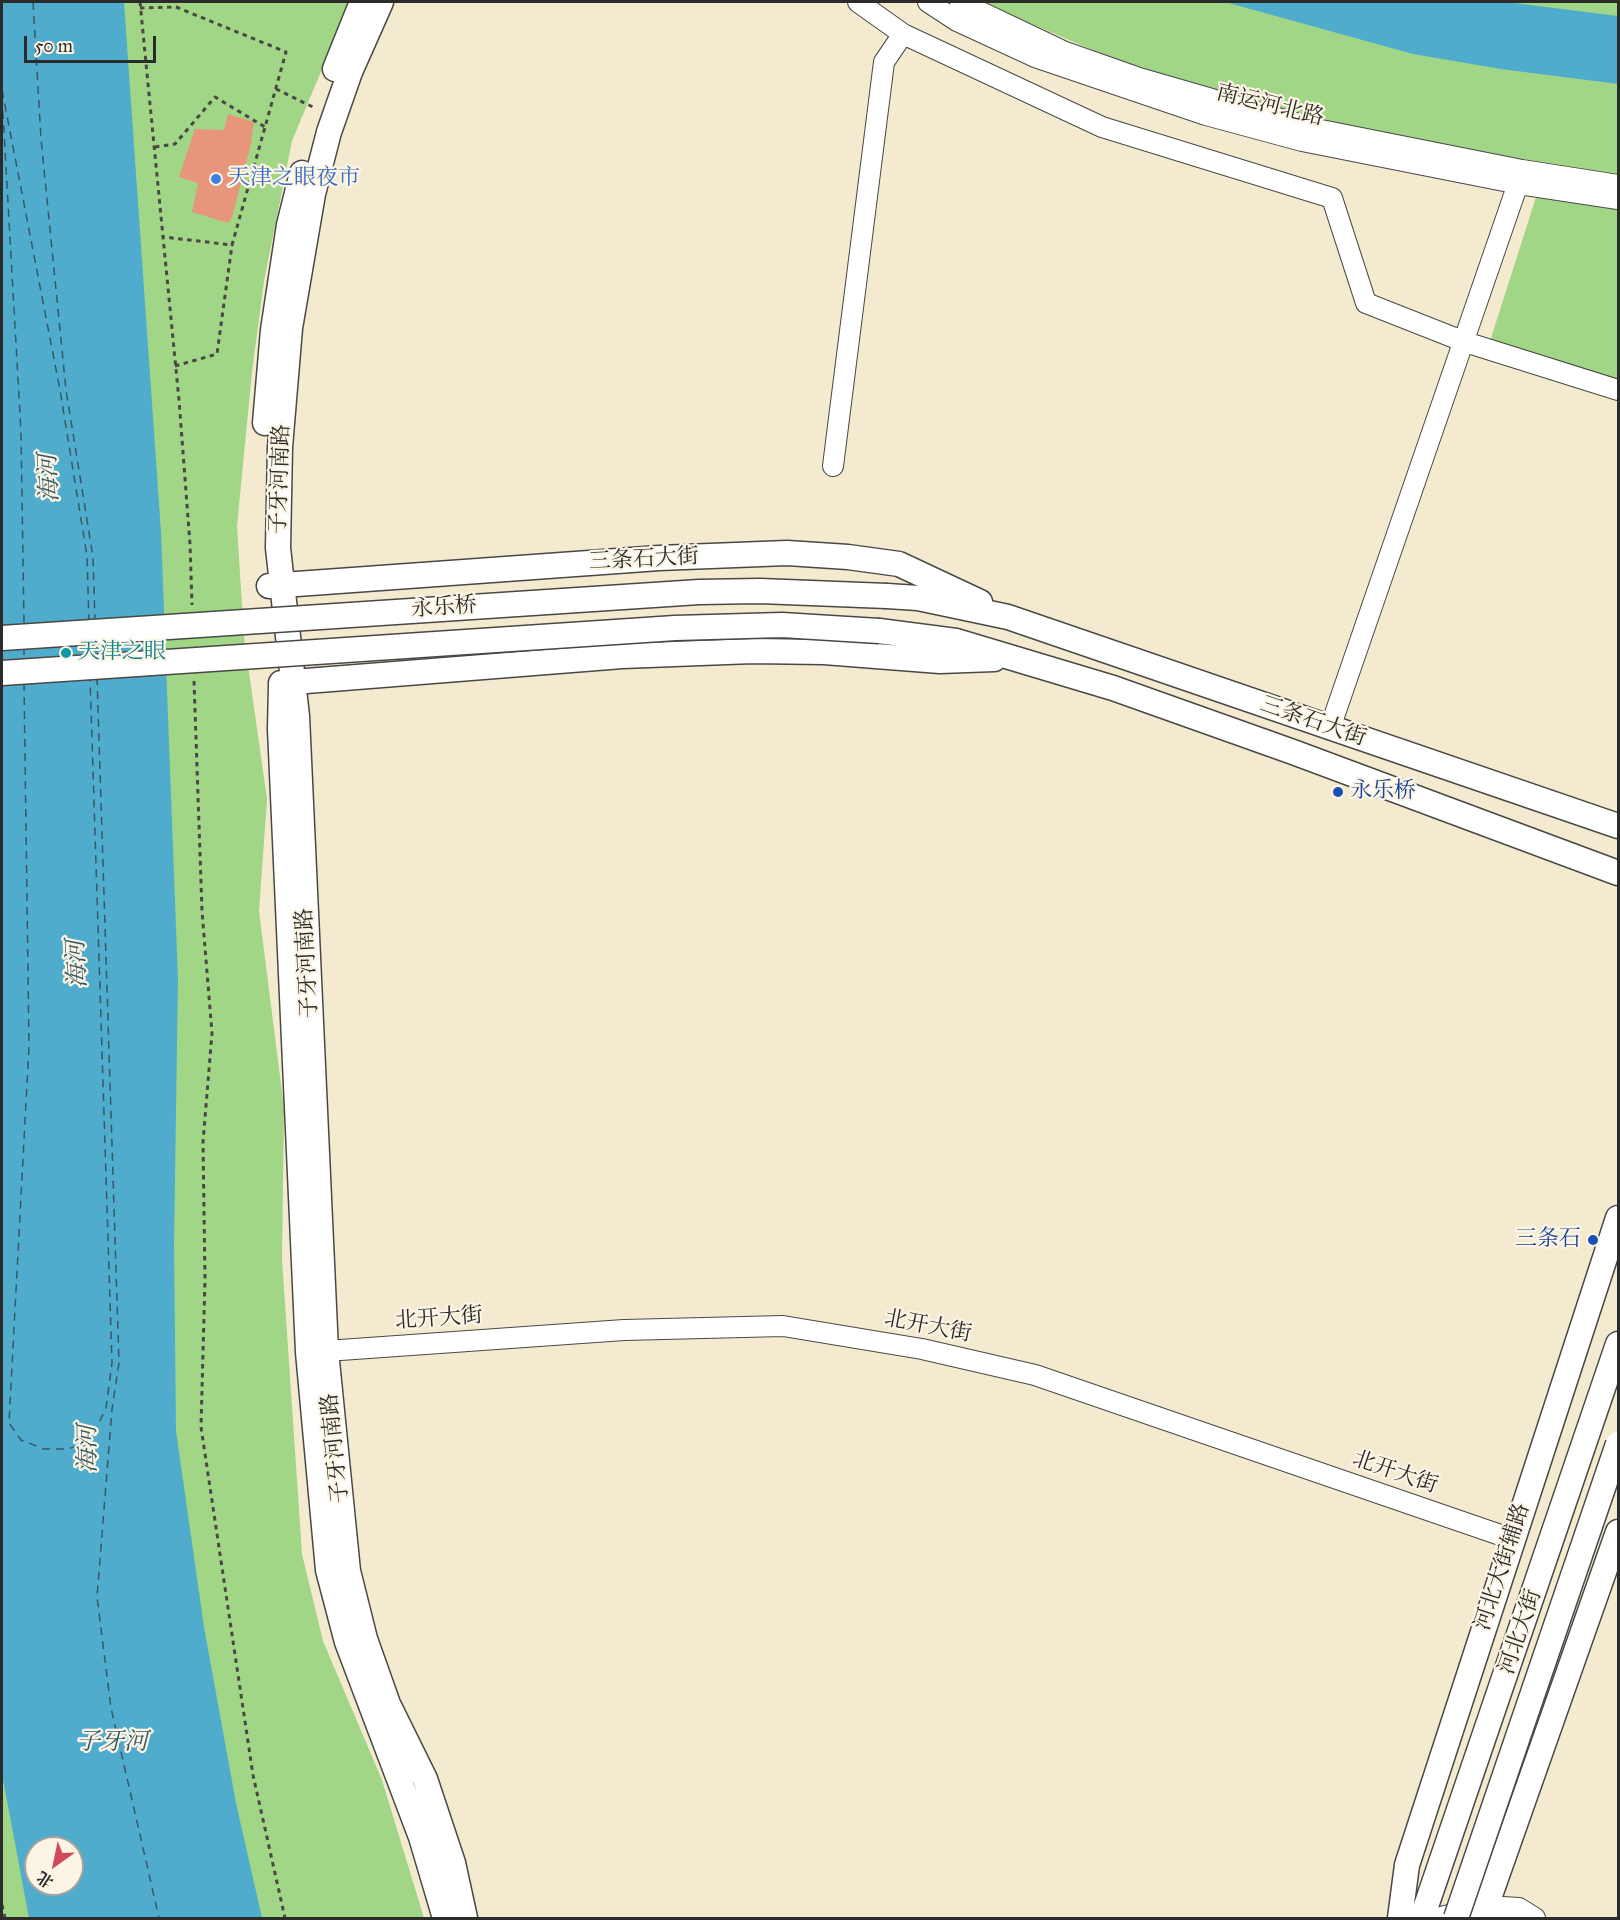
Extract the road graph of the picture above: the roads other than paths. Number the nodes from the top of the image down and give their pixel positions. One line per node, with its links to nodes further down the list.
1 (362, 2): 13 (main road, 子牙河南路)
2 (381, 2): 13 (main road, 子牙河南路)
3 (858, 2): 6 (street)
4 (928, 2): 7 (street, 南运河北路)
5 (960, 2): 7 (street, 南运河北路)
6 (903, 34): 10 (street); 12 (street)
7 (1520, 177): 8 (street, 南运河北路); 9 (street, 南运河北路); 10 (street)
8 (1618, 184)
9 (1618, 199)
10 (1465, 342): 11 (street); 21 (street)
11 (1618, 390)
12 (833, 466)
13 (275, 585): 15 (main road, 三条石大街); 20 (main road, 子牙河南路)
14 (887, 596): 15 (main road, 三条石大街); 17 (main road, 永乐桥, bridge)
15 (1008, 617): 21 (main road, 三条石大街)
16 (879, 632): 18 (main road, 三条石大街); 19 (main road, 永乐桥, bridge)
17 (2, 638)
18 (1016, 659): 20 (main road, 三条石大街); 23 (main road, 三条石大街)
19 (2, 673)
20 (287, 682): 26 (main road, 子牙河南路)
21 (1330, 728): 22 (main road, 三条石大街)
22 (1618, 826)
23 (1618, 873)
24 (1618, 1218): 29 (main road, 河北大街辅路)
25 (1618, 1344): 34 (main road, 河北大街)
26 (317, 1352): 29 (street, 北开大街); 31 (main road, 子牙河南路); 32 (main road, 子牙河南路)
27 (1618, 1444): 36 (main road, 河北大街, bridge)
28 (1618, 1532): 30 (main road)
29 (1512, 1539): 33 (main road, 河北大街辅路)
30 (1485, 1914): 35 (street); 37 (street)
31 (445, 1918)
32 (465, 1918)
33 (1400, 1918)
34 (1422, 1918)
35 (1437, 1918)
36 (1456, 1918)
37 (1535, 1918)

